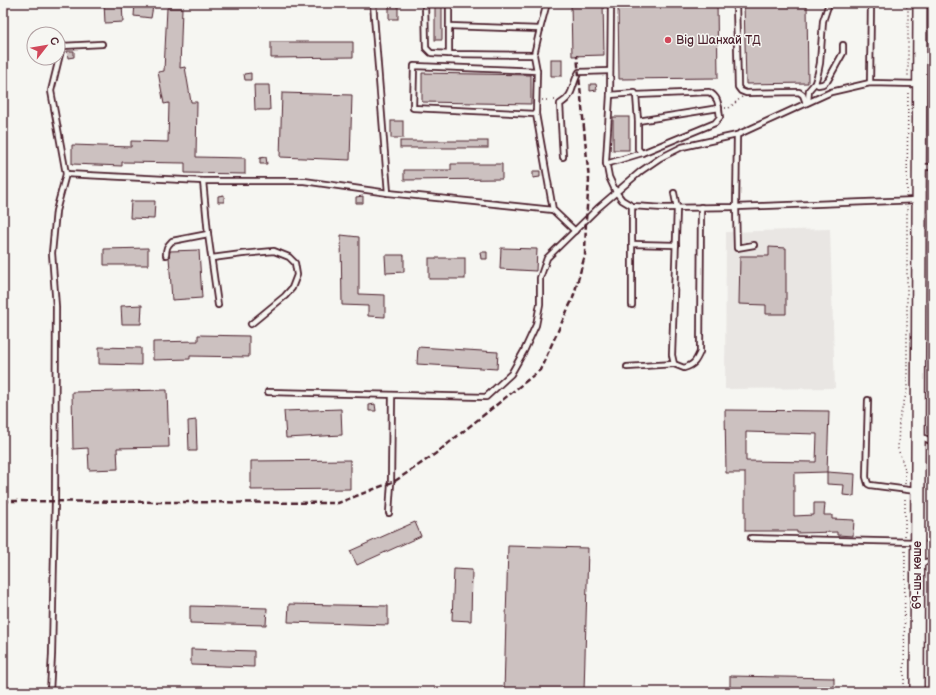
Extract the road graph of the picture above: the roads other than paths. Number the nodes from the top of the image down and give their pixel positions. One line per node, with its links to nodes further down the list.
1 (373, 3): 36 (lane)
2 (425, 3): 14 (lane)
3 (449, 3): 10 (lane)
4 (547, 3): 11 (lane)
5 (611, 3): 17 (lane)
6 (736, 3): 23 (lane)
7 (829, 3): 19 (lane)
8 (871, 3): 18 (lane)
9 (920, 3): 20 (main road, 69-шы көше)
10 (449, 26): 11 (lane); 14 (lane)
11 (540, 29): 15 (lane)
12 (102, 44): 32 (lane)
13 (843, 45): 19 (lane)
14 (449, 54): 15 (lane)
15 (534, 55): 16 (lane)
16 (537, 71): 25 (lane); 25 (lane)
17 (610, 71): 22 (lane); 29 (lane)
18 (870, 82): 20 (lane); 23 (lane)
19 (815, 83): 23 (lane)
20 (914, 84): 31 (main road, 69-шы көше)
21 (636, 94): 22 (lane); 24 (lane); 26 (lane)
22 (610, 95): 30 (lane)
23 (807, 102): 27 (lane)
24 (719, 108): 26 (lane); 28 (lane)
25 (536, 114): 42 (lane)
26 (638, 121): 28 (lane)
27 (737, 135): 34 (lane); 39 (lane)
28 (642, 153): 30 (lane)
29 (562, 157)
30 (606, 164): 34 (lane)
31 (927, 167): 37 (main road, 69-шы көше)
32 (66, 174): 33 (lane); 66 (lane)
33 (203, 181): 36 (lane); 44 (lane)
34 (616, 192): 38 (lane); 43 (lane)
35 (674, 192): 41 (lane)
36 (388, 193): 42 (lane)
37 (914, 200): 39 (lane); 58 (main road, 69-шы көше)
38 (632, 206): 41 (lane); 45 (lane)
39 (736, 206): 40 (lane); 47 (lane)
40 (701, 207): 41 (lane); 53 (lane)
41 (677, 208): 46 (lane)
42 (553, 210): 43 (lane)
43 (575, 230): 56 (lane)
44 (208, 234): 48 (lane); 49 (lane)
45 (632, 244): 46 (lane); 51 (lane)
46 (676, 244): 53 (lane)
47 (754, 245)
48 (166, 255)
49 (212, 258): 50 (lane); 52 (lane)
50 (218, 304)
51 (632, 305)
52 (251, 324)
53 (674, 364): 54 (lane)
54 (627, 367)
55 (268, 392): 56 (lane)
56 (392, 396): 61 (lane)
57 (868, 400): 60 (lane)
58 (918, 435): 59 (lane); 60 (main road, 69-шы көше)
59 (933, 442)
60 (918, 491): 63 (main road, 69-шы көше)
61 (389, 513)
62 (751, 538): 63 (lane)
63 (911, 542): 65 (main road, 69-шы көше)
64 (933, 560): 65 (lane)
65 (917, 564): 67 (main road, 69-шы көше)
66 (50, 692)
67 (917, 692)

